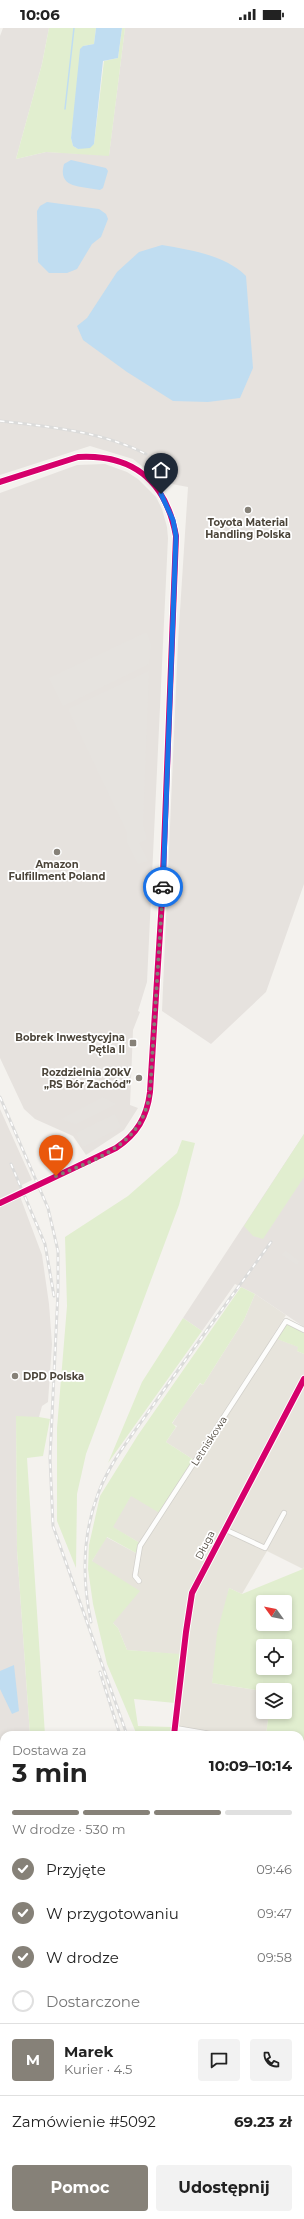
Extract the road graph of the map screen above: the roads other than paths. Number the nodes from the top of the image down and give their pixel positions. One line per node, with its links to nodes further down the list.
1 (0, 482): 2 (street)
2 (0, 1203)
3 (304, 1330): 7 (street, Letniskowa)
4 (304, 1379): 6 (street, Długa)
5 (284, 1513): 6 (street)
6 (224, 1529): 8 (street, Długa)
7 (139, 1581)
8 (175, 1728): 9 (street, Długa); 10 (street)
9 (175, 1731)
10 (193, 1731)

